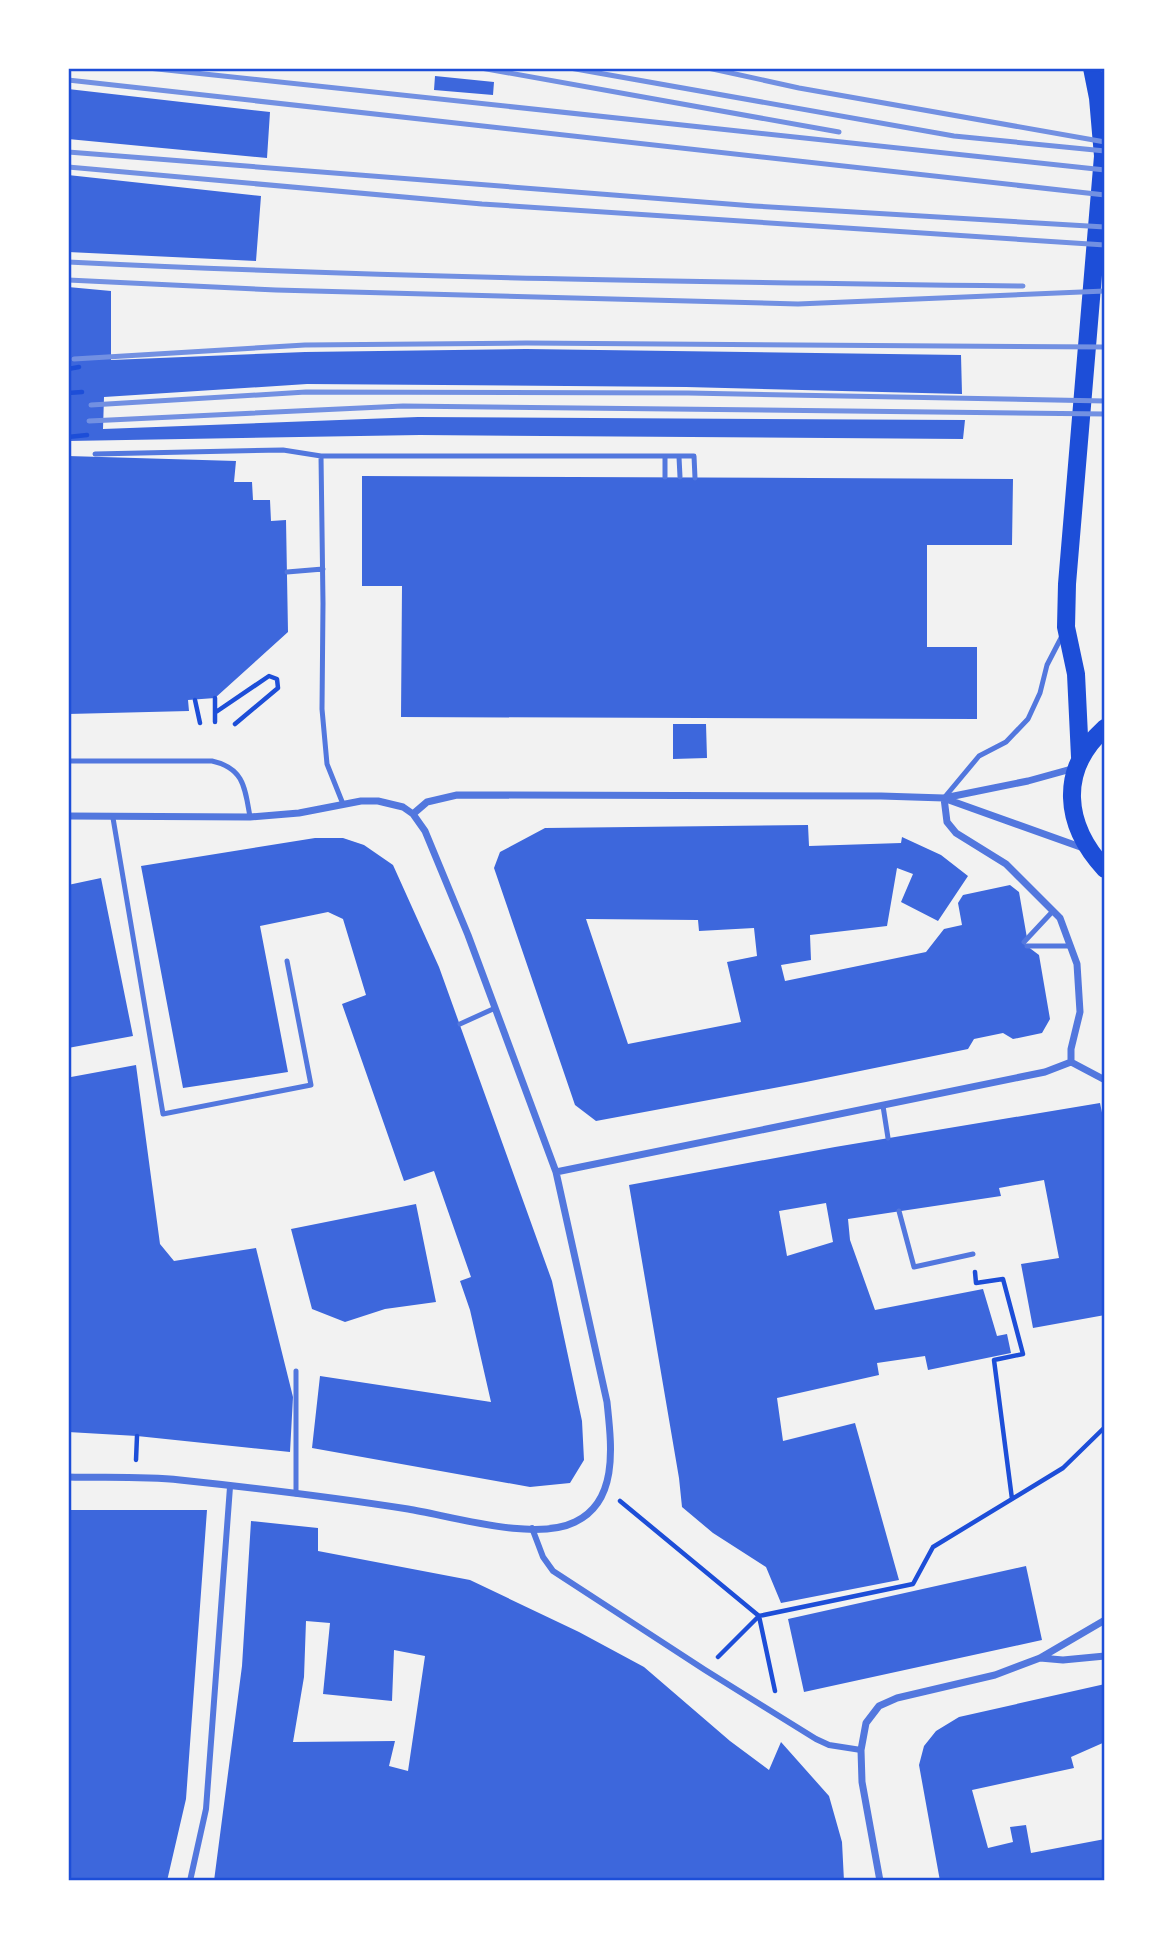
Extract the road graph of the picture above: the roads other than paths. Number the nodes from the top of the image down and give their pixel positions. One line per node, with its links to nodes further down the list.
1 (1092, 68): 11 (main road)
2 (95, 454): 3 (lane)
3 (321, 456): 4 (lane); 9 (lane)
4 (665, 457): 5 (lane); 7 (lane)
5 (679, 457): 6 (lane); 8 (lane)
6 (680, 477)
7 (666, 478)
8 (695, 478)
9 (323, 569): 10 (lane); 16 (lane)
10 (287, 572)
11 (1066, 628): 14 (main road); 15 (lane)
12 (1105, 728): 14 (main road)
13 (68, 761): 19 (lane)
14 (1078, 763): 15 (street); 21 (main road)
15 (944, 798): 17 (street); 21 (street); 23 (street)
16 (343, 804): 17 (street); 19 (street)
17 (413, 814): 26 (street)
18 (68, 816): 20 (street)
19 (250, 817): 20 (street)
20 (113, 818): 25 (lane)
21 (1090, 850): 22 (main road)
22 (1105, 869)
23 (1053, 911): 24 (street); 24 (lane)
24 (1070, 946): 28 (street)
25 (287, 961)
26 (493, 1009): 27 (lane); 32 (street)
27 (460, 1024)
28 (1071, 1062): 29 (street); 30 (street)
29 (1105, 1080)
30 (883, 1106): 31 (lane); 32 (street)
31 (888, 1138)
32 (556, 1172): 39 (street)
33 (899, 1210): 34 (lane)
34 (973, 1254)
35 (296, 1371): 38 (lane)
36 (68, 1477): 37 (street)
37 (230, 1487): 38 (street); 44 (street)
38 (296, 1494): 39 (street)
39 (531, 1528): 43 (street)
40 (1105, 1620): 42 (street)
41 (1105, 1656): 42 (street)
42 (1040, 1658): 43 (street)
43 (861, 1750): 45 (street)
44 (190, 1881)
45 (880, 1881)

